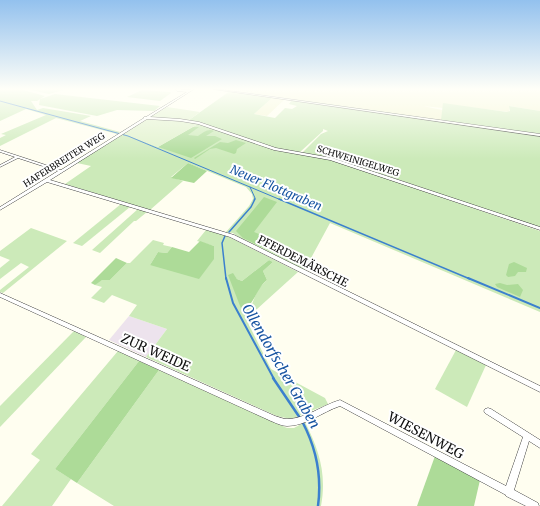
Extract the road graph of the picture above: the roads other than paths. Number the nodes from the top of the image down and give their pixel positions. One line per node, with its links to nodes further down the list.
1 (154, 113): 3 (street, HAFERBREITER WEG)
2 (381, 113): 4 (street)
3 (145, 118): 8 (street, HAFERBREITER WEG); 11 (street, SCHWEINIGELWEG)
4 (540, 135)
5 (0, 151): 6 (street)
6 (18, 157): 7 (street); 8 (street)
7 (0, 166)
8 (61, 171): 9 (street, HAFERBREITER WEG)
9 (46, 180): 10 (street, HAFERBREITER WEG); 13 (street, PFERDEMÄRSCHE)
10 (0, 209)
11 (540, 229)
12 (0, 295): 15 (street, ZUR WEIDE)
13 (540, 389)
14 (488, 412): 16 (street)
15 (300, 420): 18 (street, WIESENWEG)
16 (527, 436): 17 (street); 18 (street)
17 (540, 444)
18 (509, 493): 19 (street, WIESENWEG)
19 (535, 506)

